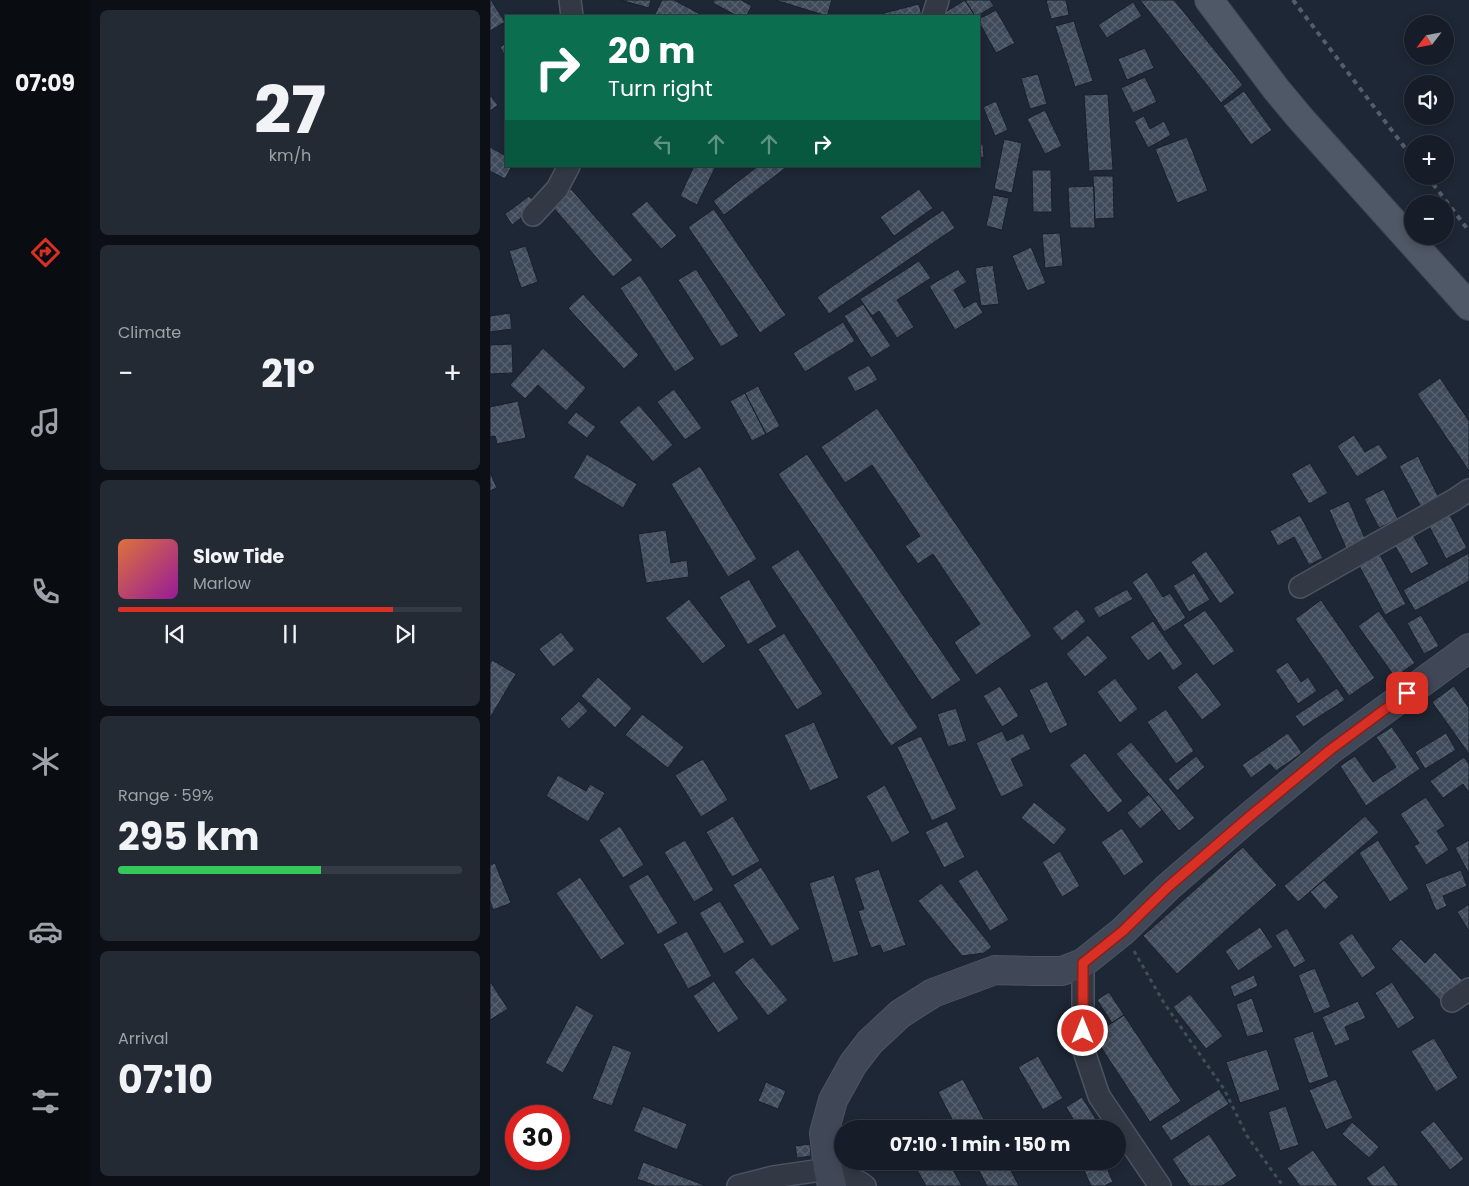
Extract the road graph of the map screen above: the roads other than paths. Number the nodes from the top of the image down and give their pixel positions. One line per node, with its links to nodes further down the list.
1 (570, 0): 4 (street)
2 (938, 0): 5 (street)
3 (1209, 0): 8 (main road)
4 (572, 15)
5 (933, 15)
6 (568, 167): 7 (street)
7 (533, 215)
8 (1469, 306)
9 (1469, 490): 10 (street)
10 (1300, 587)
11 (1469, 648): 12 (street)
12 (1083, 963): 13 (street); 16 (street)
13 (830, 1178): 14 (street); 15 (street)
14 (738, 1186)
15 (865, 1186)
16 (1160, 1186)

